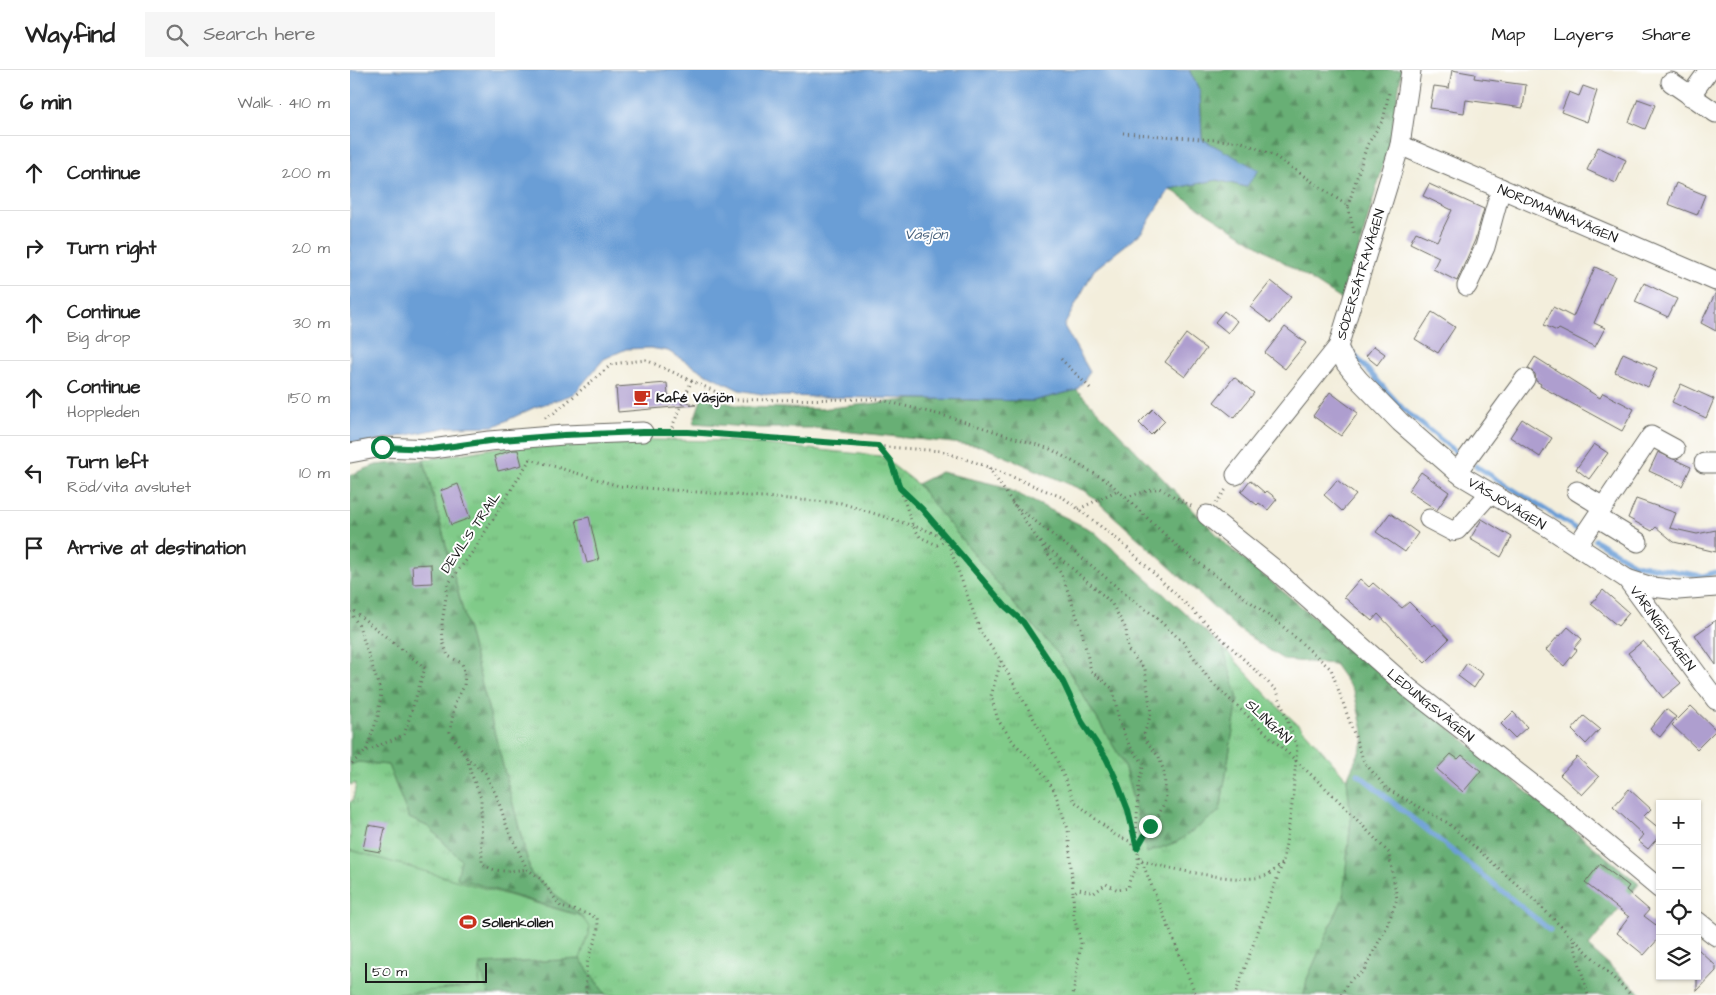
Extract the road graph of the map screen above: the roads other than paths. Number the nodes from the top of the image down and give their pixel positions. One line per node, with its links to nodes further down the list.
1 (1411, 70): 6 (street, SÖDERSÄTRAVÄGEN)
2 (1709, 70): 4 (street)
3 (1671, 82): 4 (street)
4 (1690, 96): 5 (street)
5 (1716, 114)
6 (1400, 145): 7 (street, NORDMANNAVÄGEN); 10 (street, SÖDERSÄTRAVÄGEN)
7 (1501, 188): 8 (street, NORDMANNAVÄGEN); 9 (street)
8 (1716, 281)
9 (1467, 286)
10 (1338, 347): 15 (street, VÄSJÖVÄGEN); 16 (street, SÖDERSÄTRAVÄGEN)
11 (1525, 379): 15 (street)
12 (643, 432): 14 (street)
13 (1675, 449): 19 (street)
14 (350, 454)
15 (1457, 472): 18 (street, VÄSJÖVÄGEN)
16 (1236, 475)
17 (1576, 491): 19 (street)
18 (1490, 493): 21 (street); 23 (street, VÄSJÖVÄGEN)
19 (1600, 512): 22 (street); 23 (street)
20 (1207, 515): 27 (street, LEDUNGSVÄGEN)
21 (1429, 519)
22 (1638, 542)
23 (1577, 546): 24 (street, VÄSJÖVÄGEN)
24 (1627, 579): 25 (street, VÄSJÖVÄGEN); 26 (street, VÄRINGEVÄGEN)
25 (1716, 587)
26 (1716, 700)
27 (1656, 886)
28 (1701, 923): 29 (street)
29 (1716, 936)

